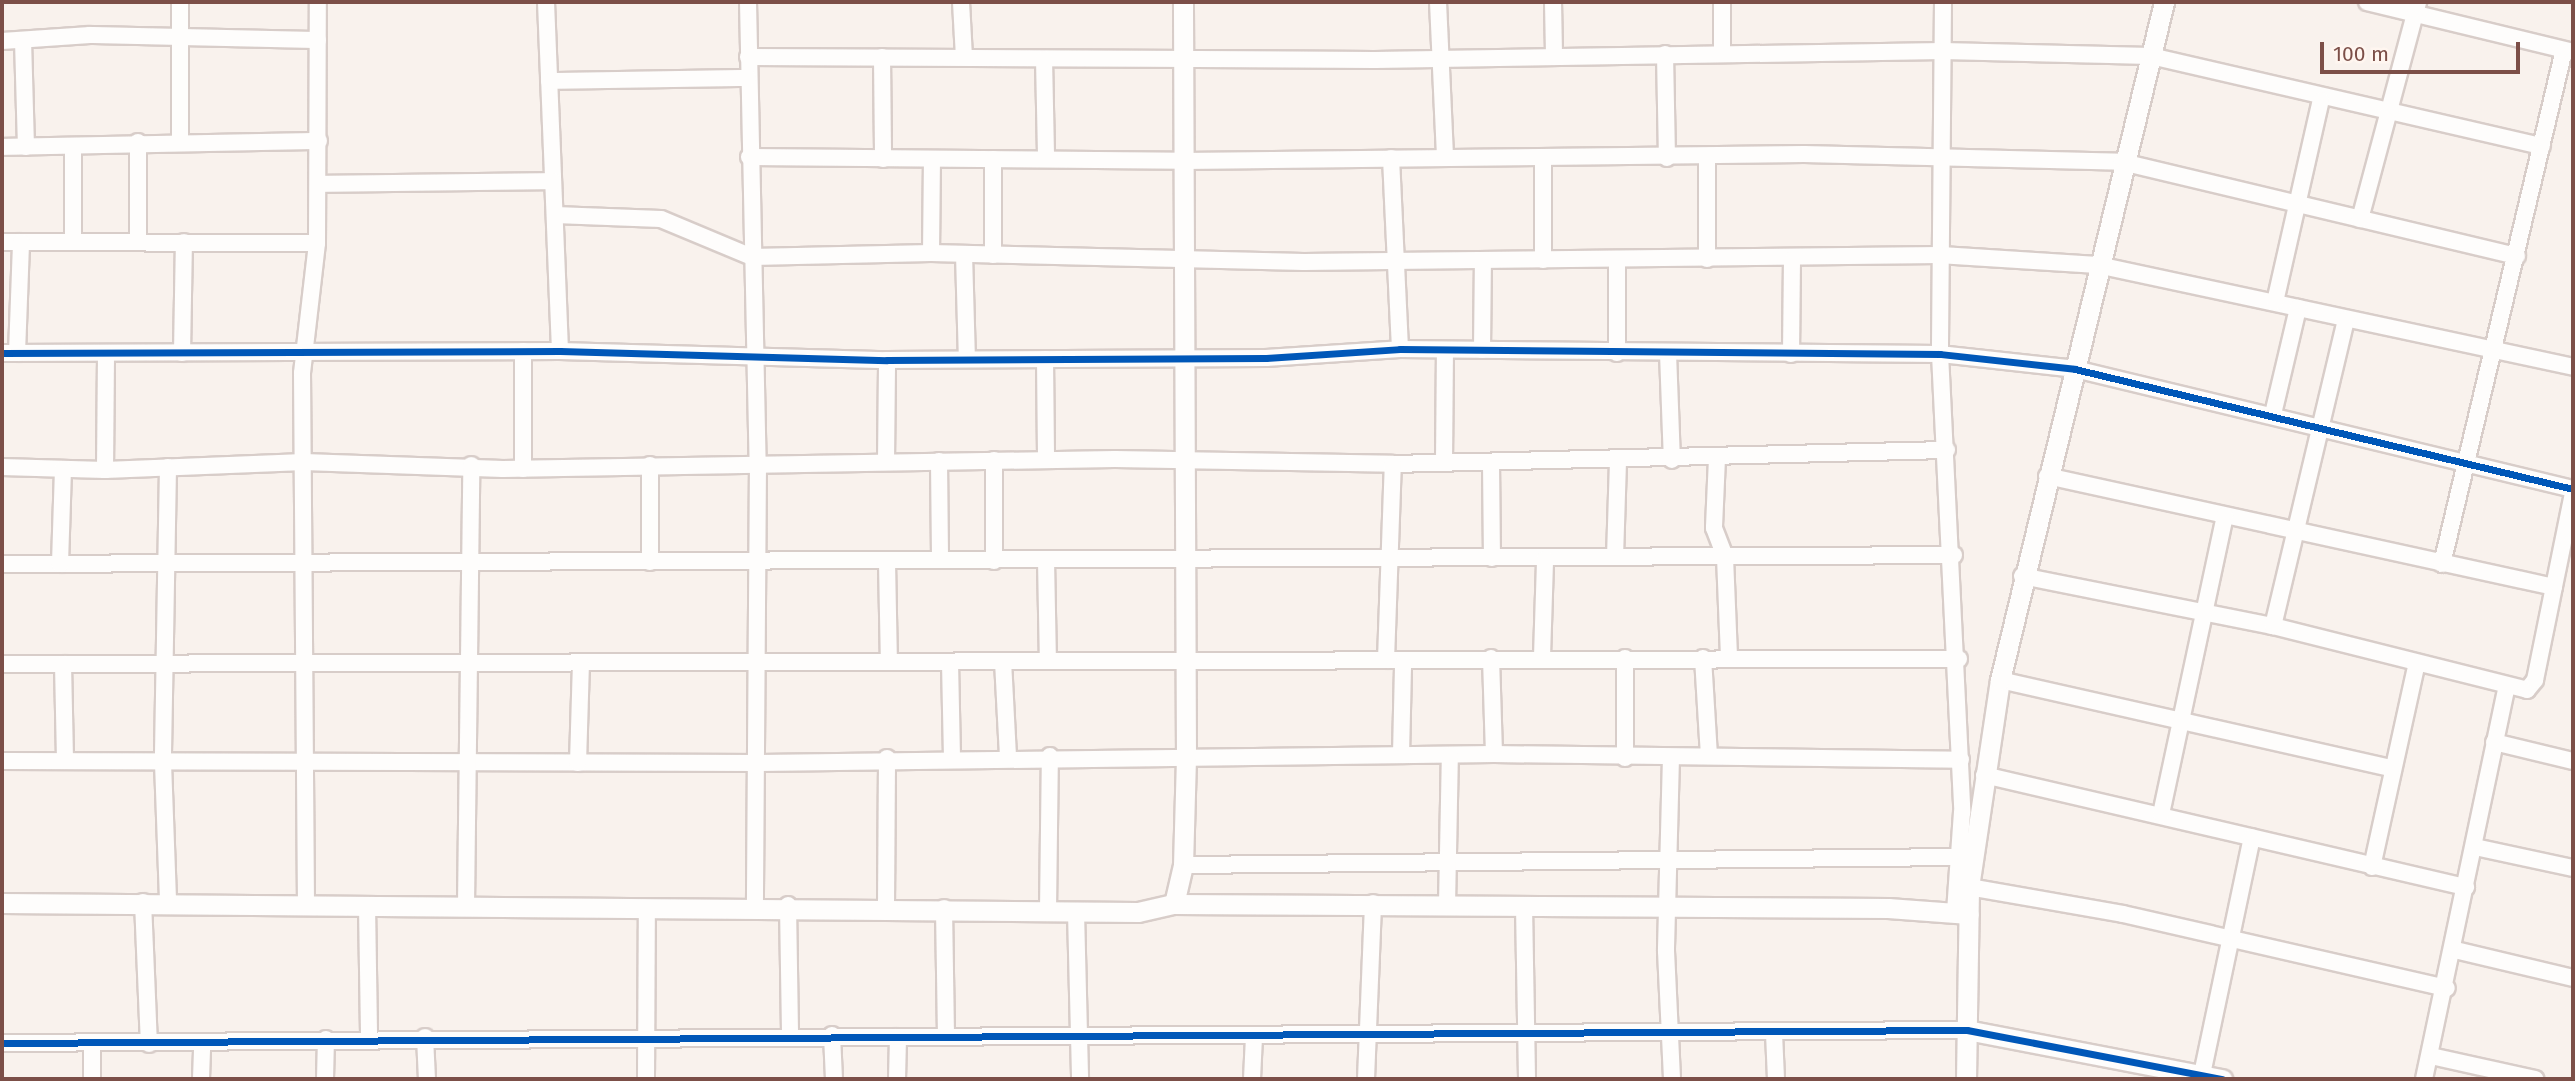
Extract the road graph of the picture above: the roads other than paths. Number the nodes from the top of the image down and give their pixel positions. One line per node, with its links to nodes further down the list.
1 (180, 2): 14 (street)
2 (318, 2): 17 (street)
3 (546, 2): 31 (street)
4 (748, 2): 23 (street)
5 (961, 2): 25 (street)
6 (1183, 2): 27 (street)
7 (1438, 2): 28 (street)
8 (1553, 2): 21 (street)
9 (1722, 2): 20 (street)
10 (1943, 2): 18 (street)
11 (2164, 2): 26 (street)
12 (2367, 2): 13 (street)
13 (2416, 7): 19 (street); 33 (street)
14 (180, 38): 16 (street); 17 (street); 34 (street)
15 (2, 40): 16 (street)
16 (23, 40): 40 (street)
17 (317, 40): 35 (street)
18 (1942, 51): 20 (street); 26 (street); 41 (street)
19 (2569, 51): 38 (street)
20 (1722, 53): 22 (street)
21 (1554, 54): 22 (street); 28 (street)
22 (1665, 54): 48 (street)
23 (748, 57): 24 (street); 30 (street)
24 (882, 57): 25 (street); 49 (street)
25 (964, 57): 29 (street)
26 (2151, 57): 32 (street); 53 (street)
27 (1184, 58): 28 (street); 29 (street); 52 (street)
28 (1443, 58): 43 (street)
29 (1044, 59): 46 (street)
30 (748, 78): 31 (street); 42 (street)
31 (549, 81): 54 (street)
32 (2320, 100): 33 (street); 56 (street)
33 (2385, 114): 38 (street); 58 (street)
34 (180, 140): 35 (street); 36 (street)
35 (319, 141): 55 (street)
36 (138, 142): 37 (street); 62 (street)
37 (73, 146): 40 (street); 61 (street)
38 (2542, 146): 69 (street)
39 (2, 147): 40 (street)
40 (26, 147)
41 (1939, 155): 45 (street); 53 (street); 67 (street)
42 (749, 157): 49 (street); 70 (street)
43 (1445, 157): 44 (street); 47 (street)
44 (1543, 157): 48 (street); 74 (street)
45 (1707, 157): 48 (street); 72 (street)
46 (1046, 158): 51 (street); 52 (street)
47 (1391, 158): 52 (street); 71 (street)
48 (1667, 158)
49 (883, 159): 50 (street)
50 (932, 159): 51 (street); 65 (street)
51 (993, 159): 68 (street)
52 (1183, 161): 73 (street)
53 (2122, 163): 56 (street); 78 (street)
54 (553, 181): 55 (street); 57 (street)
55 (318, 184): 64 (street)
56 (2296, 203): 58 (street); 79 (street)
57 (555, 215): 70 (street); 86 (street)
58 (2360, 219): 69 (street)
59 (2, 242): 60 (street)
60 (21, 242): 61 (street); 89 (street)
61 (73, 242): 62 (street)
62 (138, 242): 63 (street)
63 (184, 242): 64 (street); 90 (street)
64 (317, 243): 84 (street)
65 (931, 253): 66 (street); 70 (street)
66 (964, 254): 68 (street); 97 (street)
67 (1940, 255): 76 (street); 78 (street); 95 (street)
68 (993, 256): 73 (street)
69 (2517, 256): 83 (street)
70 (752, 257): 96 (street)
71 (1392, 259): 73 (street); 77 (street); 82 (street)
72 (1707, 259): 75 (street); 76 (street)
73 (1185, 260): 99 (street)
74 (1544, 260): 75 (street); 77 (street)
75 (1617, 260): 91 (street)
76 (1792, 260): 94 (street)
77 (1483, 261): 88 (street)
78 (2098, 265): 79 (street); 102 (street)
79 (2275, 302): 80 (street)
80 (2298, 308): 81 (street); 103 (street)
81 (2346, 320): 83 (street); 104 (street)
82 (1400, 349): 87 (street); 99 (street)
83 (2493, 350): 101 (street); 118 (street)
84 (305, 351): 85 (street); 90 (street); 114 (street)
85 (523, 351): 86 (street); 125 (street)
86 (560, 351): 96 (street)
87 (1446, 351): 88 (street); 112 (street)
88 (1482, 351): 91 (street)
89 (10, 353): 93 (street)
90 (182, 353): 93 (street)
91 (1617, 353): 92 (street)
92 (1668, 353): 94 (street); 109 (street)
93 (106, 354): 126 (street)
94 (1791, 354): 95 (street)
95 (1940, 354): 102 (street); 105 (street)
96 (756, 359): 100 (street); 115 (street)
97 (967, 359): 98 (street); 100 (street)
98 (1045, 359): 99 (street); 108 (street)
99 (1186, 359): 111 (street)
100 (887, 360): 116 (street)
101 (2573, 367)
102 (2075, 369): 103 (street); 127 (street)
103 (2273, 414): 104 (street)
104 (2322, 425): 118 (street); 130 (street)
105 (1947, 450): 106 (street); 131 (street)
106 (1717, 458): 109 (street); 135 (street)
107 (994, 460): 108 (street); 110 (street); 142 (street)
108 (1046, 460): 111 (street)
109 (1672, 460): 113 (street)
110 (939, 461): 116 (street); 138 (street)
111 (1186, 461): 119 (street); 132 (street)
112 (1444, 461): 117 (street); 119 (street)
113 (1618, 461): 117 (street); 134 (street)
114 (304, 462): 120 (street); 123 (street); 140 (street)
115 (758, 462): 116 (street); 121 (street); 144 (street)
116 (886, 462)
117 (1491, 463): 136 (street)
118 (2463, 463): 128 (street); 149 (street)
119 (1393, 464): 133 (street)
120 (471, 465): 125 (street); 141 (street)
121 (650, 465): 125 (street); 143 (street)
122 (2, 467): 124 (street)
123 (168, 467): 126 (street); 148 (street)
124 (62, 469): 126 (street); 147 (street)
125 (523, 469)
126 (105, 470)
127 (2048, 476): 129 (street); 150 (street)
128 (2573, 491): 151 (street)
129 (2225, 516): 130 (street); 152 (street)
130 (2299, 530): 149 (street); 153 (street)
131 (1954, 555): 135 (street); 159 (street)
132 (1186, 557): 133 (street); 139 (street); 168 (street)
133 (1385, 557): 136 (street); 161 (street)
134 (1615, 557): 135 (street); 137 (street)
135 (1724, 557): 158 (street)
136 (1492, 558): 137 (street)
137 (1545, 559): 154 (street)
138 (940, 560): 142 (street); 145 (street)
139 (1046, 560): 142 (street); 160 (street)
140 (303, 561): 141 (street); 148 (street); 162 (street)
141 (467, 561): 143 (street); 174 (street)
142 (994, 561)
143 (650, 562): 144 (street)
144 (758, 562): 145 (street); 164 (street)
145 (887, 562): 165 (street)
146 (2, 564): 147 (street)
147 (60, 564): 148 (street)
148 (164, 564): 163 (street)
149 (2442, 564): 151 (street)
150 (2022, 576): 152 (street); 175 (street)
151 (2554, 587): 176 (street)
152 (2200, 611): 153 (street); 177 (street)
153 (2273, 626): 169 (street)
154 (1542, 657): 155 (street); 156 (street)
155 (1491, 658): 173 (street); 179 (street)
156 (1625, 658): 157 (street); 189 (street)
157 (1703, 658): 158 (street); 184 (street)
158 (1729, 658): 159 (street)
159 (1959, 659): 191 (street)
160 (1048, 660): 167 (street); 168 (street)
161 (1386, 660): 168 (street); 173 (street)
162 (306, 661): 163 (street); 174 (street); 194 (street)
163 (165, 662): 171 (street); 197 (street)
164 (758, 662): 165 (street); 172 (street); 198 (street)
165 (888, 662): 166 (street)
166 (950, 662): 167 (street); 185 (street)
167 (1003, 662): 183 (street)
168 (1185, 663): 186 (street)
169 (2417, 663): 176 (street); 199 (street)
170 (2, 664): 171 (street)
171 (63, 664): 190 (street)
172 (581, 664): 174 (street); 196 (street)
173 (1403, 664): 181 (street)
174 (468, 665): 195 (street)
175 (2000, 680): 177 (street); 200 (street)
176 (2507, 687): 178 (street)
177 (2180, 716): 199 (street); 201 (street)
178 (2494, 742): 193 (street); 203 (street)
179 (1494, 754): 182 (street); 189 (street)
180 (1049, 755): 183 (street); 186 (street); 228 (street)
181 (1401, 755): 182 (street); 186 (street)
182 (1451, 755): 207 (street)
183 (1008, 756): 185 (street)
184 (1709, 756): 187 (street); 191 (street)
185 (952, 757): 188 (street)
186 (1186, 757): 206 (street)
187 (1671, 757): 189 (street); 205 (street)
188 (887, 758): 198 (street); 223 (street)
189 (1625, 758)
190 (65, 759): 192 (street); 197 (street)
191 (1961, 760): 204 (street)
192 (2, 761)
193 (2573, 761)
194 (306, 762): 195 (street); 197 (street); 217 (street)
195 (467, 762): 196 (street); 219 (street)
196 (578, 762): 198 (street)
197 (163, 763): 212 (street)
198 (760, 763): 222 (street)
199 (2392, 768): 208 (street)
200 (1984, 775): 201 (street); 210 (street)
201 (2161, 814): 202 (street)
202 (2252, 837): 208 (street); 231 (street)
203 (2474, 847): 209 (street); 211 (street)
204 (1961, 857): 205 (street); 230 (street)
205 (1670, 863): 207 (street); 225 (street)
206 (1184, 865): 207 (street); 216 (street)
207 (1449, 865): 221 (street)
208 (2372, 867): 211 (street)
209 (2573, 868)
210 (1969, 887): 230 (street); 231 (street)
211 (2466, 887): 232 (street)
212 (168, 901): 213 (street); 217 (street)
213 (143, 902): 214 (street); 253 (street)
214 (2, 903)
215 (1373, 903): 216 (street); 221 (street); 238 (street)
216 (1174, 904): 229 (street)
217 (306, 905): 218 (street)
218 (367, 905): 219 (street); 247 (street)
219 (466, 905): 226 (street)
220 (788, 905): 222 (street); 223 (street); 241 (street)
221 (1447, 905): 224 (street)
222 (755, 906): 226 (street)
223 (886, 906): 227 (street)
224 (1524, 906): 225 (street); 240 (street)
225 (1668, 906): 230 (street); 236 (street)
226 (647, 908): 249 (street)
227 (944, 908): 228 (street); 246 (street)
228 (1048, 911): 229 (street)
229 (1076, 912): 242 (street)
230 (1962, 913): 235 (street)
231 (2232, 939): 234 (street); 255 (street)
232 (2455, 950): 233 (street); 234 (street)
233 (2573, 978)
234 (2447, 988): 254 (street)
235 (1967, 1030): 237 (street); 255 (street); 269 (street)
236 (1671, 1031): 237 (street); 240 (street); 267 (street)
237 (1774, 1033): 268 (street)
238 (1364, 1034): 240 (street); 243 (street); 265 (street)
239 (832, 1035): 241 (street); 245 (street); 261 (street)
240 (1525, 1035): 266 (street)
241 (790, 1036): 249 (street)
242 (1080, 1036): 243 (street); 246 (street); 263 (street)
243 (1254, 1036): 264 (street)
244 (425, 1037): 247 (street); 249 (street); 259 (street)
245 (898, 1037): 246 (street); 262 (street)
246 (946, 1037)
247 (369, 1038): 248 (street)
248 (326, 1039): 252 (street); 258 (street)
249 (647, 1039): 260 (street)
250 (92, 1042): 251 (street); 253 (street); 256 (street)
251 (2, 1043)
252 (202, 1043): 253 (street); 257 (street)
253 (149, 1044)
254 (2431, 1056): 271 (street); 272 (street)
255 (2201, 1077): 270 (street)
256 (92, 1079)
257 (201, 1079)
258 (325, 1079)
259 (427, 1079)
260 (646, 1079)
261 (834, 1079)
262 (897, 1079)
263 (1080, 1079)
264 (1252, 1079)
265 (1366, 1079)
266 (1527, 1079)
267 (1672, 1079)
268 (1776, 1079)
269 (1966, 1079)
270 (2222, 1079)
271 (2424, 1079)
272 (2535, 1079)

